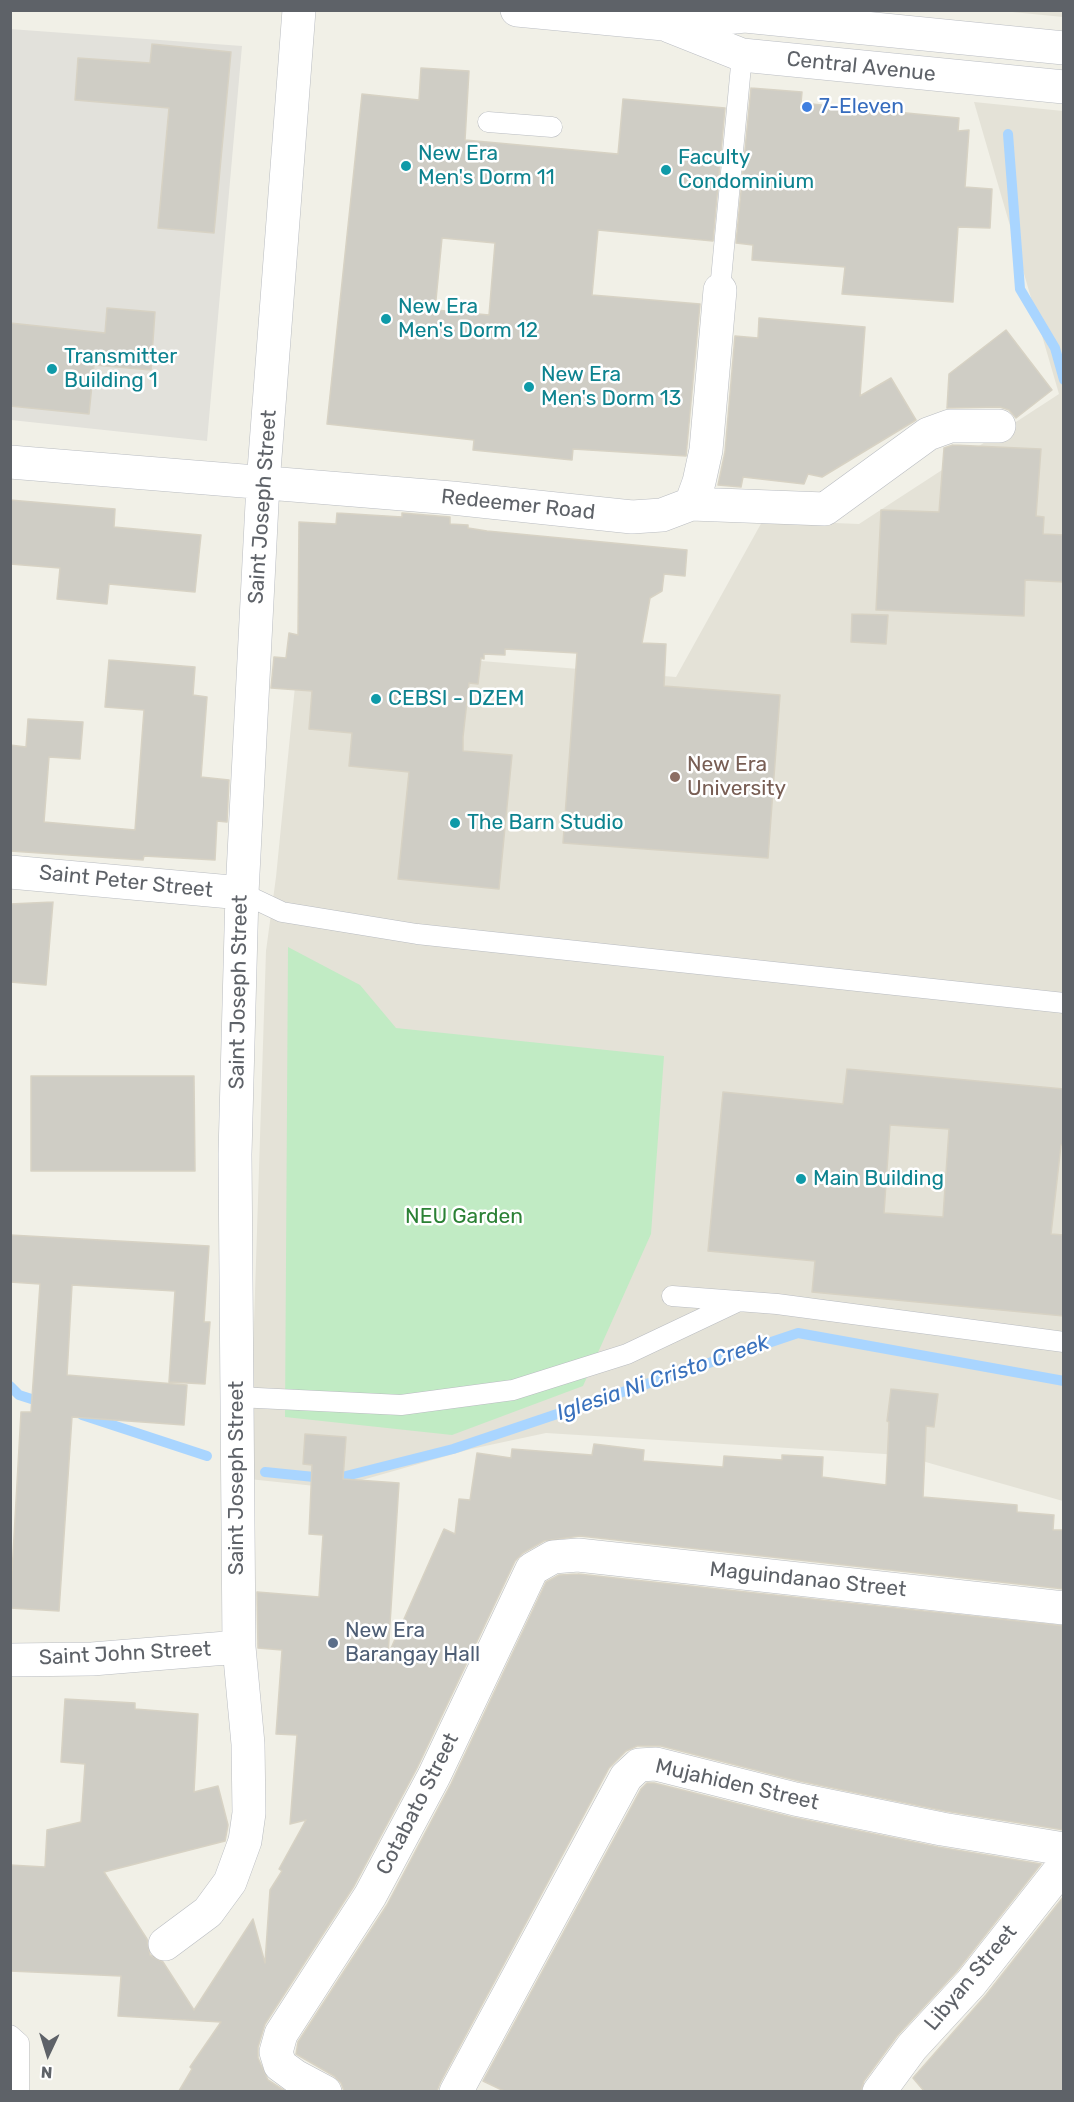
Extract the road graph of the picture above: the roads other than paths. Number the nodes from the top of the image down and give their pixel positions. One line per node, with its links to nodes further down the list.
1 (299, 10): 12 (street, Saint Joseph Street)
2 (517, 10): 3 (street, Central Avenue)
3 (664, 24): 4 (street, Central Avenue); 5 (street, Central Avenue)
4 (1064, 48)
5 (742, 55): 6 (street, Central Avenue); 9 (lane)
6 (1064, 87)
7 (488, 122): 8 (lane)
8 (552, 126)
9 (720, 290): 13 (street)
10 (999, 426): 13 (street, Redeemer Road)
11 (10, 462): 12 (street, Redeemer Road)
12 (263, 484): 13 (street, Redeemer Road); 15 (street, Saint Joseph Street)
13 (691, 504)
14 (10, 872): 15 (street, Saint Peter Street)
15 (242, 893): 16 (lane); 20 (street, Saint Joseph Street)
16 (1064, 1003)
17 (672, 1296): 18 (lane)
18 (739, 1301): 19 (lane); 20 (lane)
19 (1064, 1342)
20 (237, 1396): 23 (street, Saint Joseph Street)
21 (552, 1557): 22 (street, Maguindanao Street); 30 (street, Cotabato Street)
22 (1064, 1608)
23 (239, 1647): 24 (street, Saint John Street); 27 (street, Saint Joseph Street)
24 (10, 1660)
25 (1064, 1849): 31 (street, Mujahiden Street)
26 (1064, 1864): 32 (street, Libyan Street)
27 (165, 1944)
28 (10, 2035): 29 (lane)
29 (20, 2091)
30 (325, 2091)
31 (456, 2091)
32 (879, 2091)

